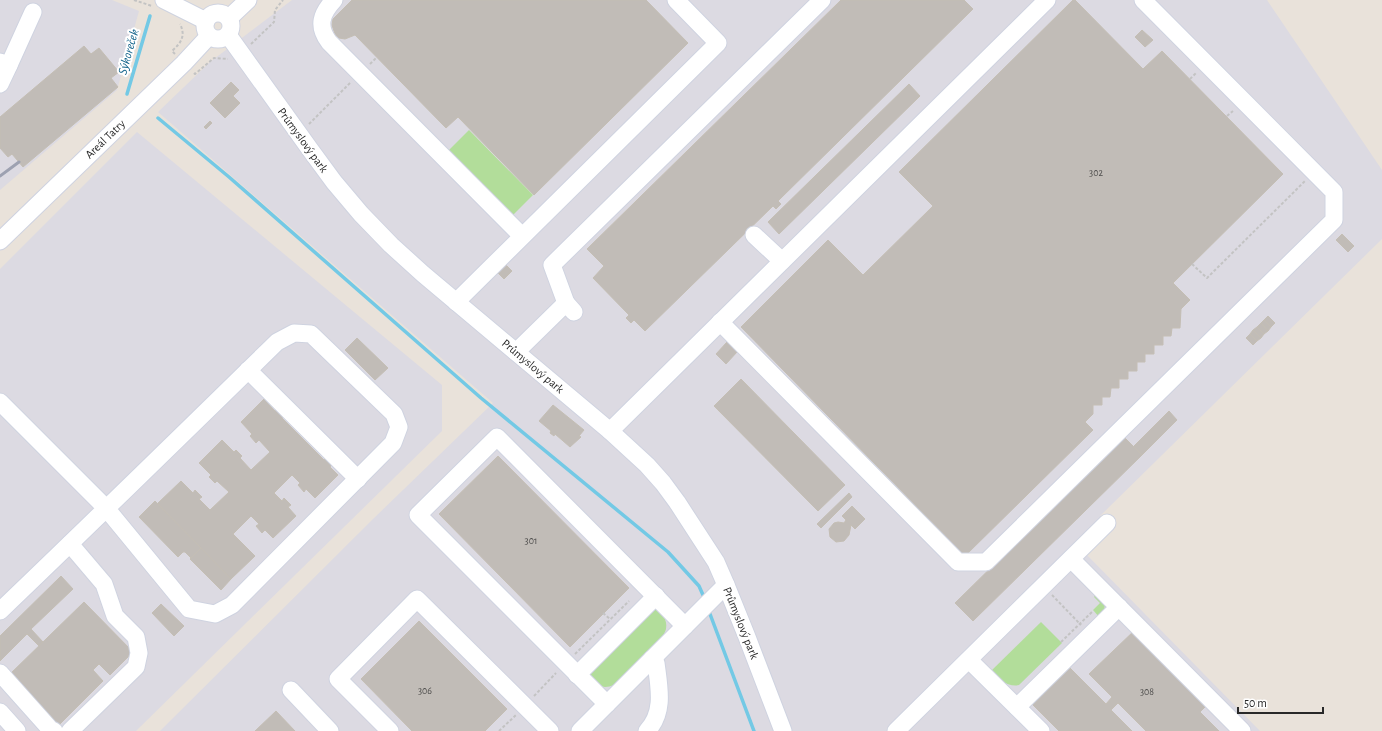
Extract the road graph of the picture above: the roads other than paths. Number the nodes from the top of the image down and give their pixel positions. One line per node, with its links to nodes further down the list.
1 (164, 0): 10 (street)
2 (248, 0): 9 (street)
3 (334, 0): 15 (street)
4 (676, 0): 15 (street)
5 (822, 0): 20 (street)
6 (1047, 0): 17 (street)
7 (1143, 0): 19 (street)
8 (33, 12): 12 (street)
9 (229, 18): 10 (street); 11 (street)
10 (207, 28): 11 (street); 16 (street, Areál Tatry)
11 (228, 35): 18 (street, Průmyslový park)
12 (4, 64): 13 (street)
13 (0, 84)
14 (754, 235): 17 (street)
15 (522, 236): 18 (street)
16 (0, 241)
17 (782, 261): 19 (street)
18 (456, 302): 20 (street, Průmyslový park)
19 (720, 322): 23 (street)
20 (516, 352): 23 (street, Průmyslový park)
21 (248, 370): 24 (street); 24 (street); 25 (street)
22 (0, 402): 25 (street)
23 (610, 431): 29 (street, Průmyslový park)
24 (358, 479): 25 (street)
25 (106, 508): 27 (street)
26 (1107, 524): 28 (street)
27 (70, 544): 32 (street); 44 (street)
28 (1071, 559): 31 (street); 35 (street)
29 (726, 585): 33 (street); 50 (street, Průmyslový park)
30 (656, 596): 33 (street); 37 (street); 37 (street)
31 (1119, 607): 40 (street); 53 (street)
32 (0, 611)
33 (685, 626): 34 (street)
34 (652, 659): 39 (street); 49 (street)
35 (968, 660): 40 (street); 51 (street)
36 (0, 673): 43 (street)
37 (577, 675): 39 (street)
38 (291, 690): 45 (street)
39 (606, 704): 48 (street)
40 (1017, 707): 52 (street)
41 (0, 712): 42 (street)
42 (17, 731)
43 (54, 731)
44 (70, 731)
45 (330, 731)
46 (390, 731): 47 (street)
47 (550, 731)
48 (580, 731)
49 (647, 731)
50 (783, 731)
51 (896, 731)
52 (1041, 731)
53 (1242, 731)

